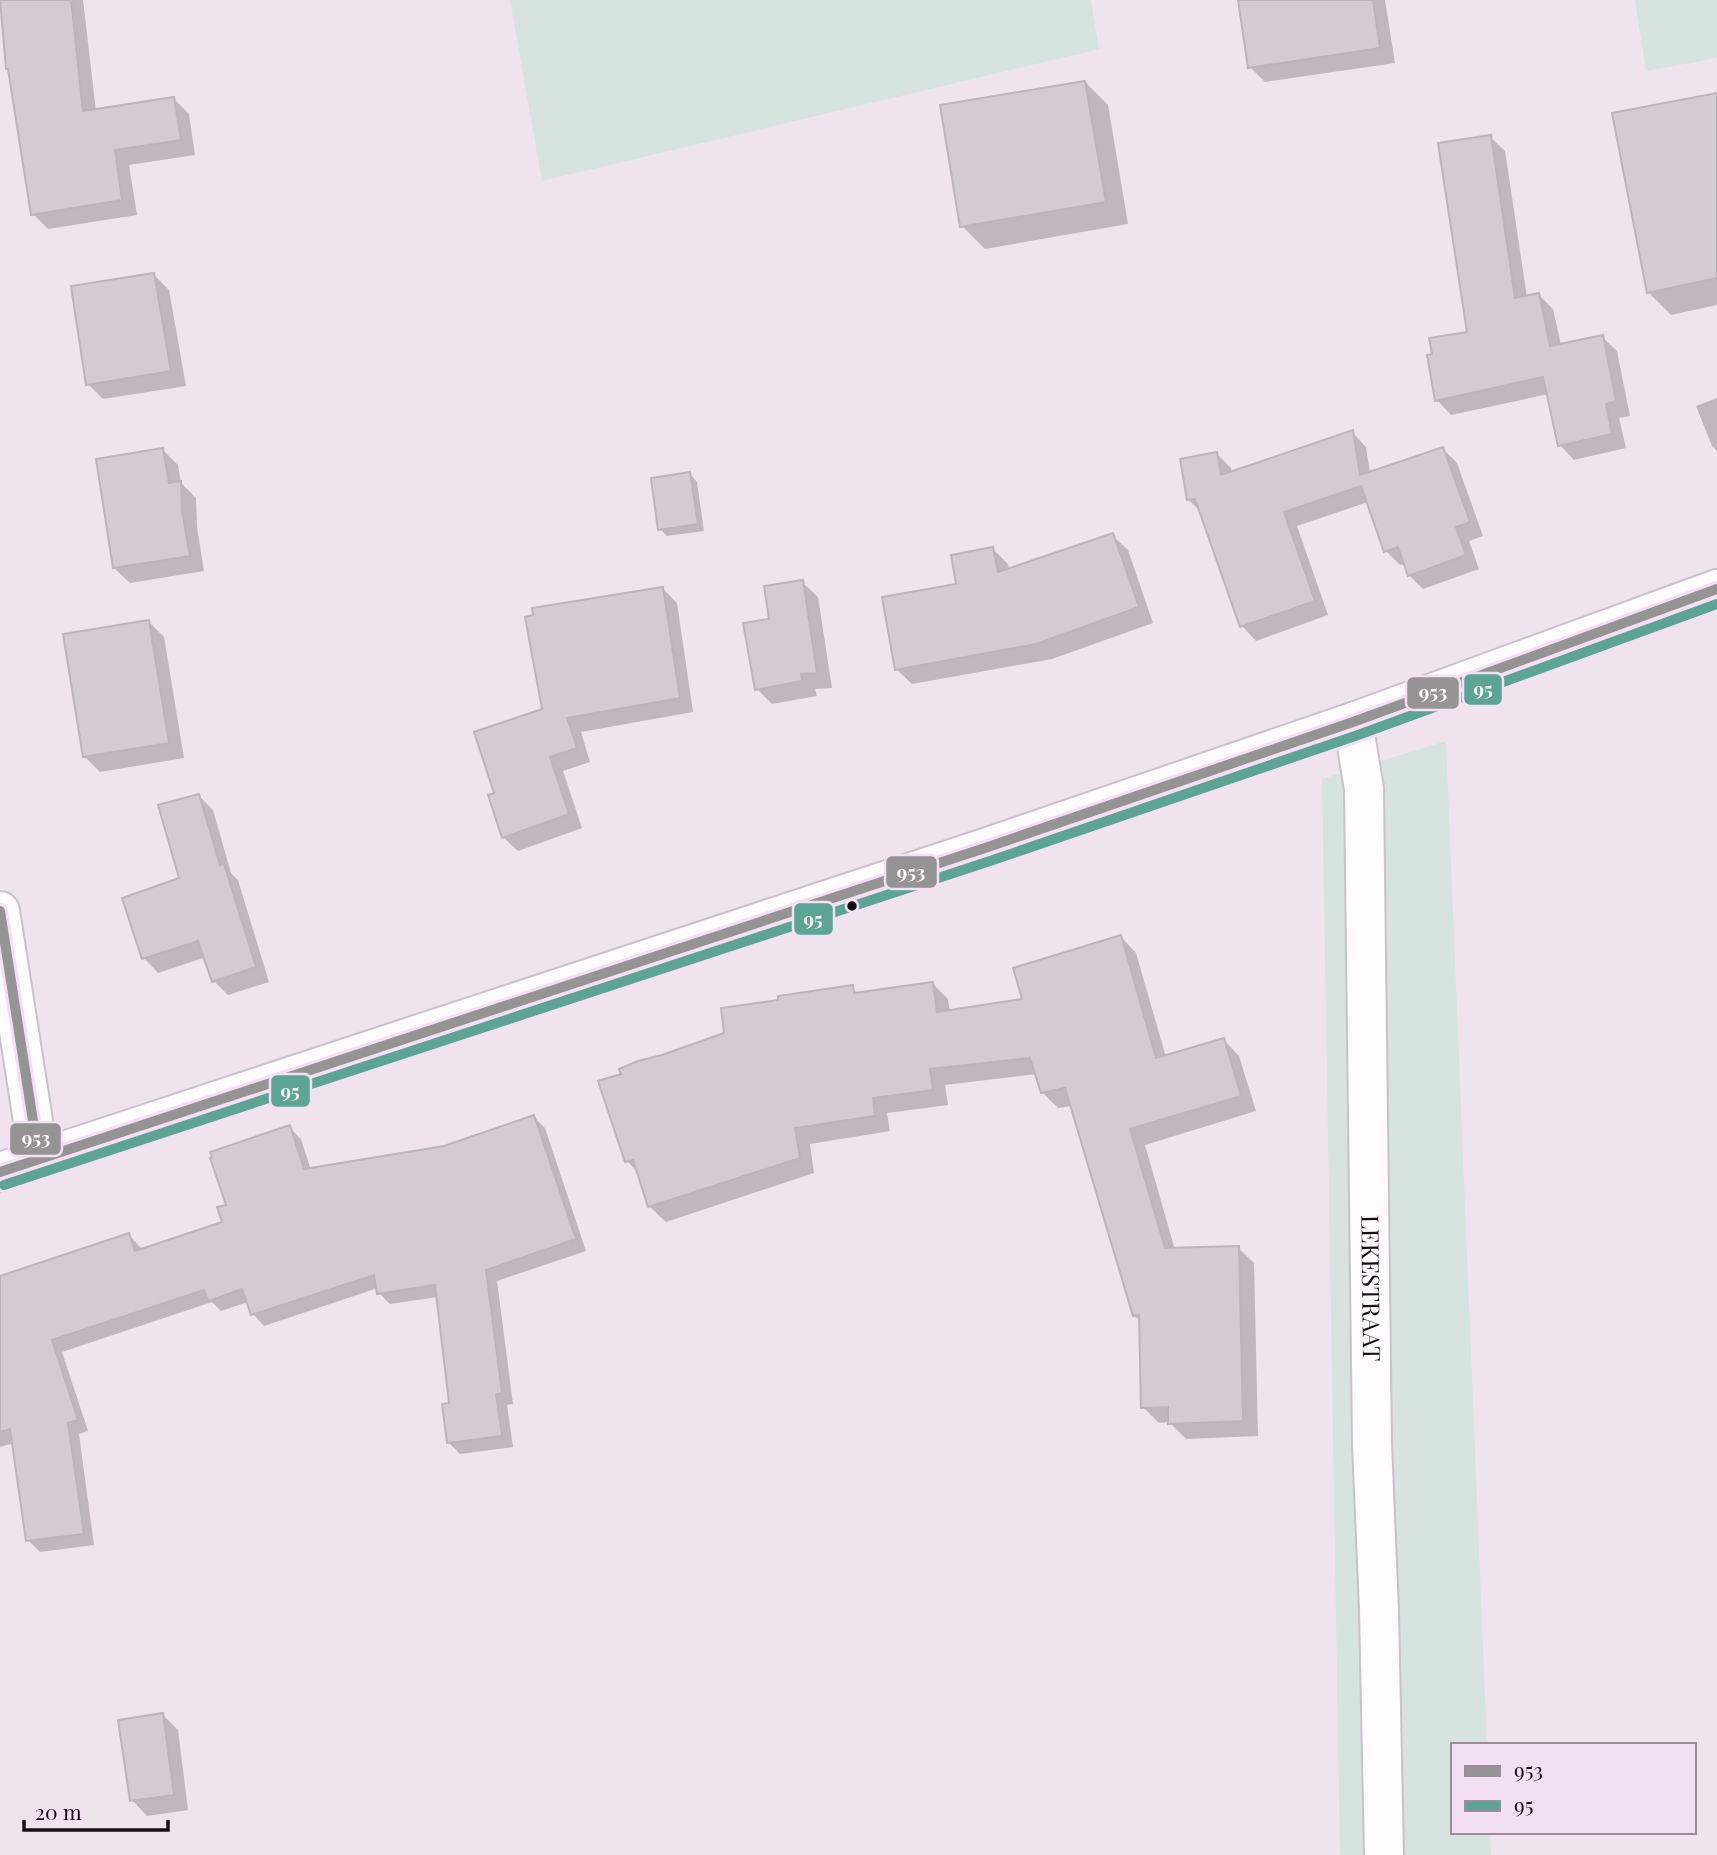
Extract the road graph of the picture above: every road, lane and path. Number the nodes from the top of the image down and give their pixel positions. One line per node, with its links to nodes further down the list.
1 (1717, 589): 2 (street)
2 (1353, 722): 4 (street); 6 (street, LEKESTRAAT)
3 (0, 911): 4 (street)
4 (39, 1159): 5 (street)
5 (0, 1172)
6 (1384, 1855)

